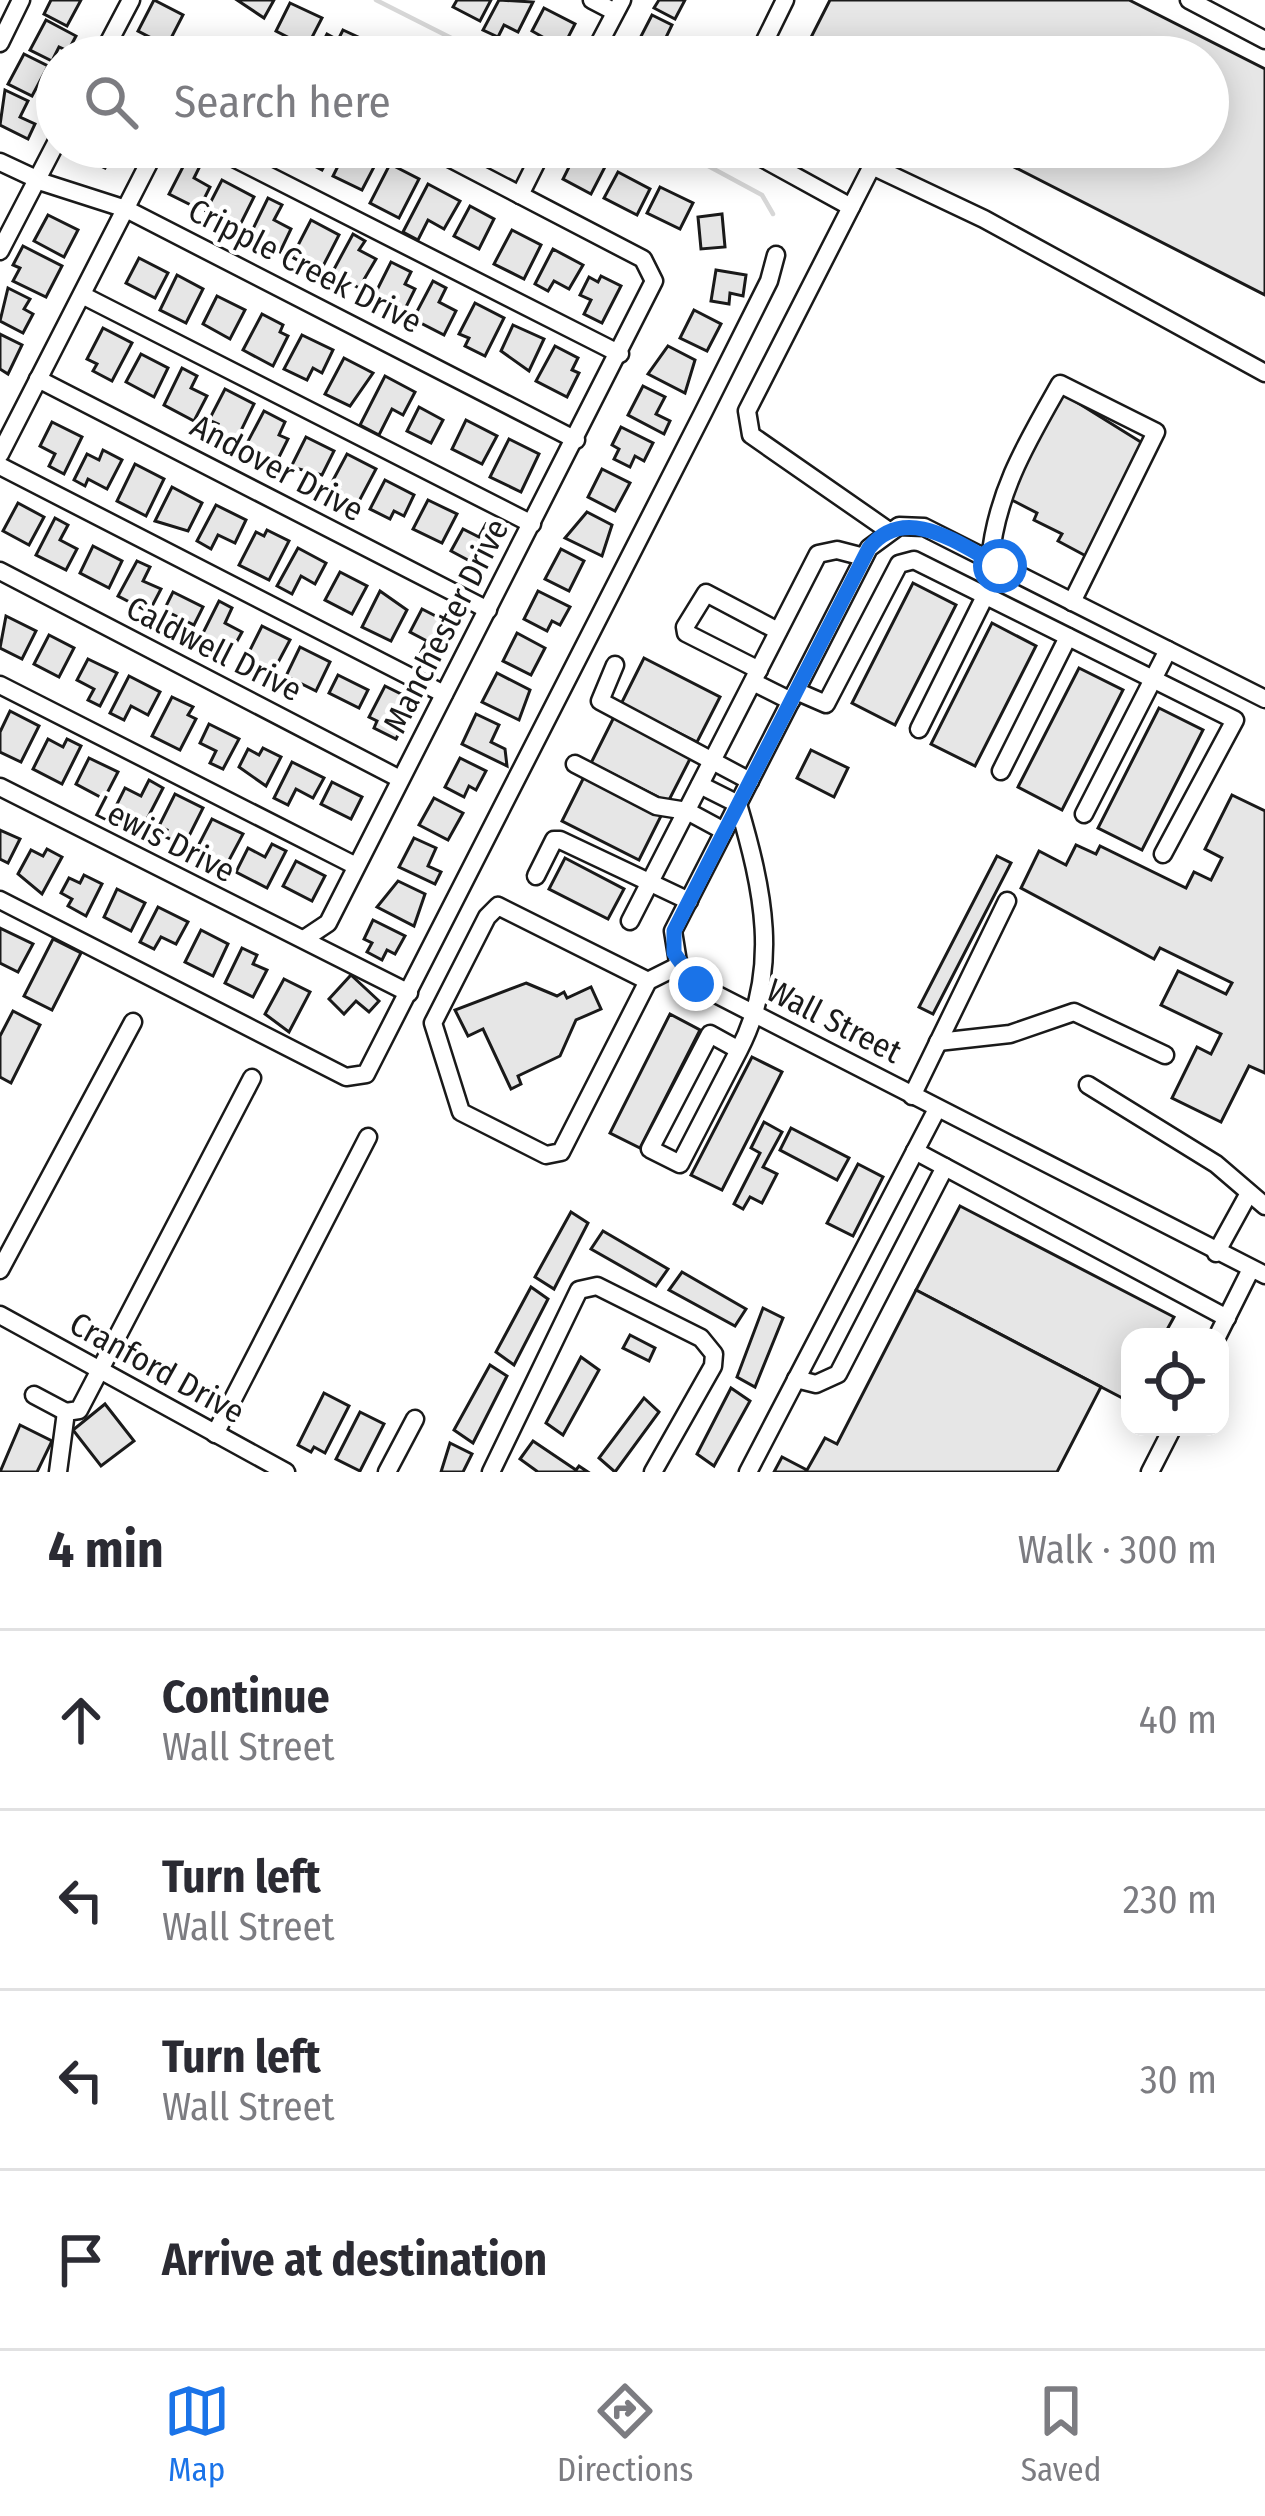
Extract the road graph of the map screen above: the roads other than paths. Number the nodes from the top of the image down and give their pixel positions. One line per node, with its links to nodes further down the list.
1 (21, 0): 11 (street)
2 (130, 0): 7 (street)
3 (592, 0): 6 (street)
4 (785, 0): 9 (street)
5 (1189, 0): 10 (street)
6 (619, 6): 8 (street)
7 (112, 36)
8 (603, 36)
9 (767, 36)
10 (1265, 40)
11 (0, 43)
12 (0, 162): 21 (street, Cripple Creek Drive)
13 (43, 168): 21 (street)
14 (146, 168): 24 (street)
15 (253, 168): 28 (street)
16 (468, 168): 22 (street)
17 (534, 168): 22 (street)
18 (780, 168): 23 (street)
19 (871, 168): 23 (street)
20 (876, 168): 29 (street)
21 (37, 179): 24 (street, Cripple Creek Drive); 25 (street)
22 (520, 195): 28 (street, Manchester Drive)
23 (850, 207): 35 (street)
24 (126, 209): 27 (street); 31 (street, Cripple Creek Drive)
25 (0, 251)
26 (776, 255): 75 (street)
27 (82, 295): 30 (street); 34 (street)
28 (620, 354): 31 (street, Manchester Drive)
29 (1265, 373)
30 (38, 380): 32 (street); 41 (street, Andover Drive)
31 (576, 440): 34 (street, Manchester Drive)
32 (0, 454)
33 (0, 466): 49 (street)
34 (532, 524): 41 (street, Manchester Drive)
35 (889, 531): 36 (street); 37 (street)
36 (864, 557): 42 (street); 50 (street)
37 (995, 563): 39 (street); 40 (street); 40 (street)
38 (0, 571): 56 (street, Caldwell Drive)
39 (985, 595): 43 (street); 50 (street); 52 (street)
40 (1072, 602): 44 (street)
41 (488, 610): 49 (street, Manchester Drive)
42 (778, 631): 46 (street); 46 (street)
43 (1069, 637): 47 (street); 55 (street)
44 (1168, 650): 47 (street); 51 (street)
45 (615, 665): 53 (street)
46 (756, 676): 50 (street); 53 (street)
47 (1153, 679): 62 (street); 64 (street)
48 (0, 685): 65 (street)
49 (444, 694): 56 (street, Manchester Drive)
50 (793, 696): 57 (street)
51 (1265, 699)
52 (920, 729)
53 (712, 761): 57 (street); 58 (street)
54 (575, 764): 61 (street)
55 (1001, 771)
56 (400, 779): 65 (street, Manchester Drive)
57 (750, 781): 60 (street)
58 (700, 785): 60 (street); 61 (street)
59 (0, 788): 72 (street, Lewis Drive)
60 (738, 805): 63 (street); 76 (street)
61 (687, 811): 63 (street); 67 (street)
62 (1084, 814)
63 (724, 831): 69 (street)
64 (1163, 854)
65 (356, 866): 72 (street, Manchester Drive)
66 (536, 876): 67 (street)
67 (650, 882): 69 (street); 71 (street)
68 (0, 900): 75 (street)
69 (688, 901): 73 (street)
70 (1007, 901): 78 (street)
71 (630, 921)
72 (304, 939): 75 (street, Lewis Drive)
73 (680, 965): 74 (street); 76 (street, Wall Street)
74 (648, 981): 74 (street)
75 (410, 993)
76 (757, 1015): 79 (street); 83 (street, Wall Street)
77 (133, 1022): 91 (street)
78 (938, 1042): 80 (street); 83 (street)
79 (739, 1050): 79 (street)
80 (1165, 1055)
81 (252, 1078): 96 (street)
82 (1088, 1084): 88 (street)
83 (912, 1096): 84 (street, Wall Street)
84 (937, 1109): 86 (street); 90 (street, Wall Street)
85 (368, 1137): 101 (street)
86 (915, 1151): 87 (street); 97 (street)
87 (945, 1167): 94 (street); 97 (street)
88 (1249, 1193): 89 (street); 90 (street)
89 (1265, 1206)
90 (1216, 1253): 92 (street, Wall Street)
91 (0, 1270)
92 (1258, 1272): 94 (street)
93 (0, 1316): 96 (street, Cranford Drive)
94 (1227, 1318): 95 (street)
95 (1222, 1328)
96 (99, 1369): 99 (street); 101 (street, Cranford Drive)
97 (796, 1379): 108 (street)
98 (34, 1395): 99 (street)
99 (66, 1412): 103 (street)
100 (415, 1419): 105 (street)
101 (215, 1434): 104 (street, Cranford Drive)
102 (1168, 1436): 109 (street)
103 (58, 1472)
104 (286, 1472)
105 (387, 1472)
106 (491, 1472): 107 (street)
107 (653, 1472)
108 (748, 1472)
109 (1150, 1472)

